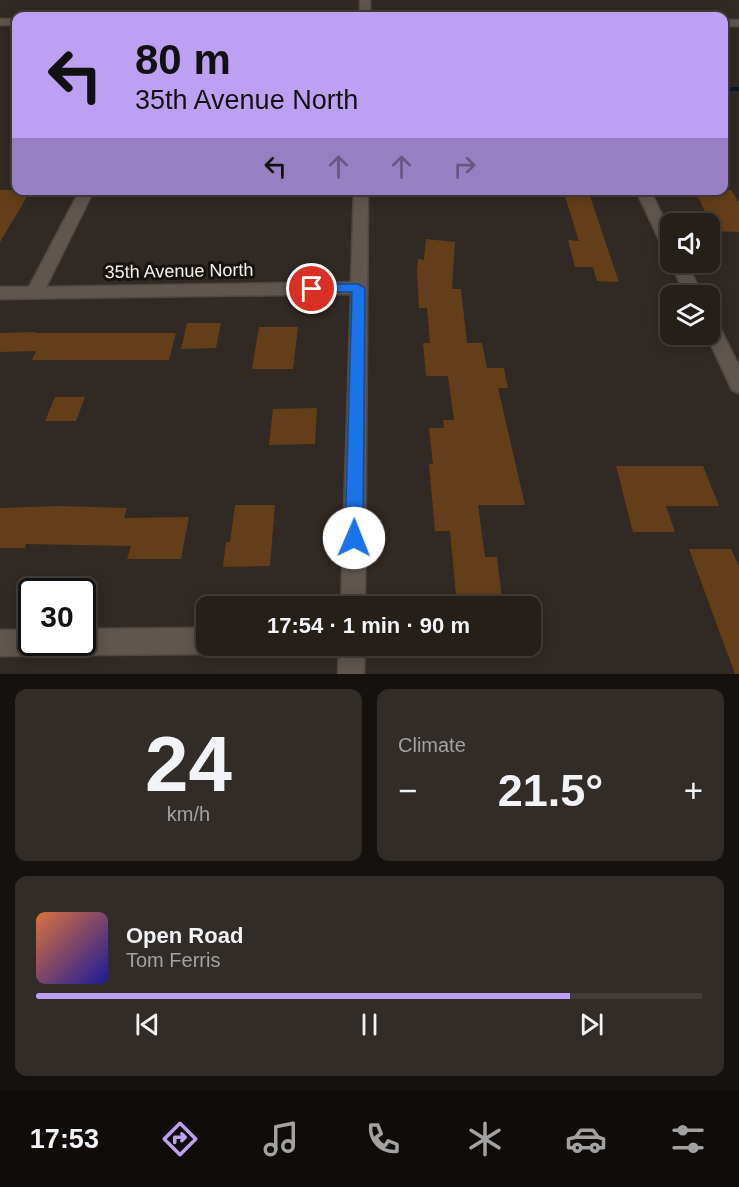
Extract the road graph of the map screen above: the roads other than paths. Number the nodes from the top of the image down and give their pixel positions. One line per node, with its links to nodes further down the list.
1 (84, 195): 7 (street)
2 (361, 195): 5 (street)
3 (645, 195): 4 (street)
4 (660, 225)
5 (358, 288): 7 (street, 35th Avenue North); 10 (street)
6 (0, 293): 7 (street, 35th Avenue North)
7 (34, 293)
8 (720, 345): 9 (street)
9 (739, 385)
10 (353, 596)
11 (196, 641): 12 (street)
12 (96, 642)
13 (0, 643): 14 (street)
14 (18, 643)
15 (352, 656): 16 (street)
16 (351, 674)

